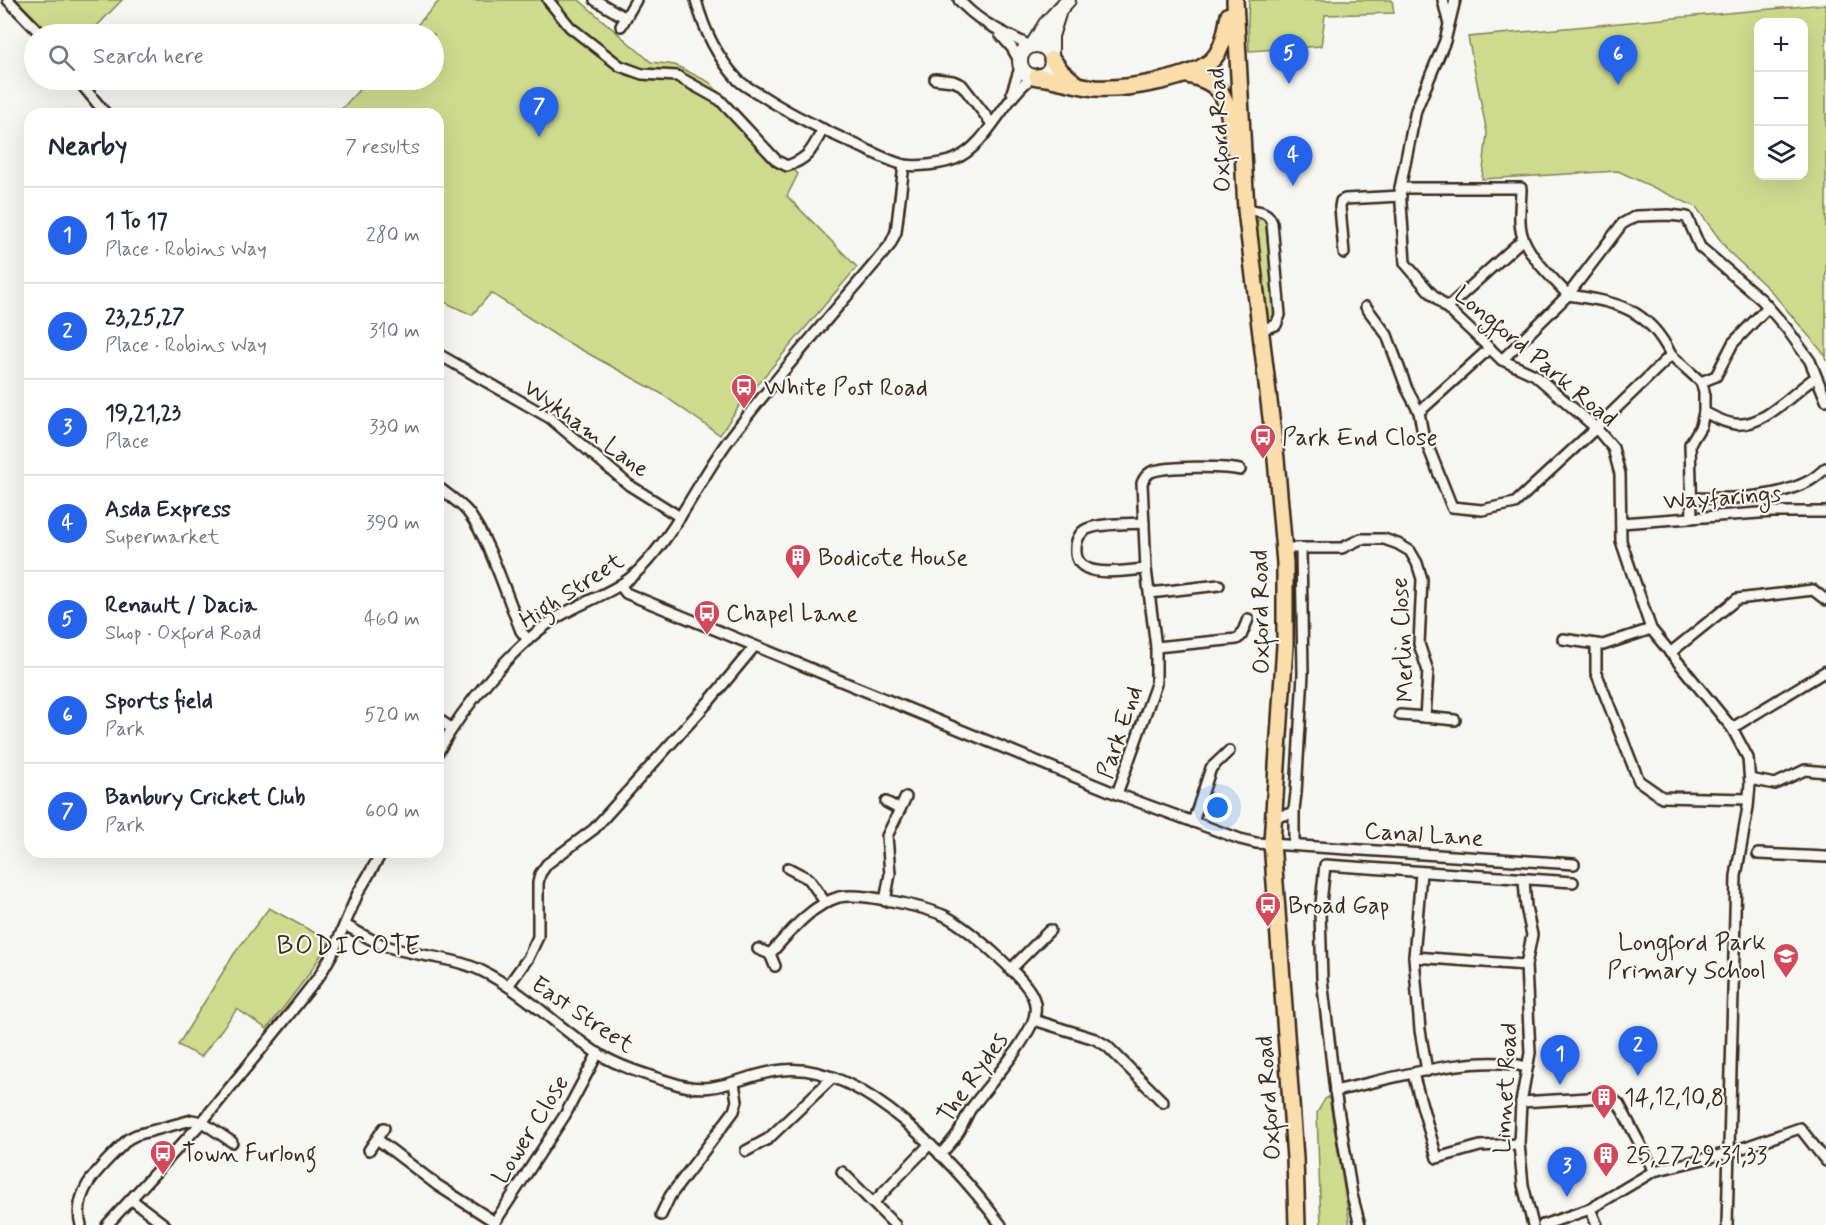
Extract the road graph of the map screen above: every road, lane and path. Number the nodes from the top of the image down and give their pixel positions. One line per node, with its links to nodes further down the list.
1 (8, 0): 11 (street)
2 (548, 0): 25 (street)
3 (595, 0): 4 (street)
4 (636, 0)
5 (696, 0): 25 (street)
6 (959, 0): 13 (street)
7 (1236, 0): 17 (main road); 27 (main road, Oxford Road)
8 (1443, 0): 12 (street, Longford Park Road)
9 (1455, 0): 12 (street, Longford Park Road)
10 (1064, 5): 14 (street); 15 (street)
11 (31, 24)
12 (1448, 24): 28 (street, Longford Park Road)
13 (996, 30): 14 (street); 16 (street)
14 (1032, 45): 15 (street); 16 (street)
15 (1052, 57): 18 (street); 20 (main road)
16 (1020, 64): 18 (street); 22 (street)
17 (1187, 75): 20 (main road); 27 (main road)
18 (1035, 77): 20 (main road); 22 (street)
19 (935, 79): 24 (street)
20 (1077, 85)
21 (86, 90): 23 (street)
22 (1010, 97): 24 (street)
23 (101, 108)
24 (992, 124): 26 (street)
25 (823, 129): 26 (street)
26 (904, 165): 52 (street)
27 (1244, 181): 29 (main road, Oxford Road)
28 (1401, 192): 30 (street); 31 (street); 35 (street, Longford Park Road)
29 (1246, 210): 36 (main road, Oxford Road); 36 (street)
30 (1523, 239): 32 (street); 35 (street)
31 (1344, 253)
32 (1568, 295): 34 (street); 38 (street); 40 (street)
33 (1366, 307): 44 (street)
34 (1768, 307): 41 (street); 42 (street)
35 (1447, 308): 37 (street, Longford Park Road)
36 (1259, 330): 56 (main road, Oxford Road)
37 (1490, 348): 40 (street, Longford Park Road); 44 (street)
38 (1671, 355): 42 (street); 46 (street)
39 (444, 357): 52 (street, Wykham Lane)
40 (1502, 360): 46 (street, Longford Park Road)
41 (1816, 377): 43 (street); 45 (street)
42 (1701, 382): 45 (street)
43 (1826, 400)
44 (1419, 412): 46 (street)
45 (1704, 412): 50 (street)
46 (1596, 428): 55 (street, Longford Park Road)
47 (1826, 468): 50 (street)
48 (1240, 470): 54 (street, Park End)
49 (444, 492): 66 (street)
50 (1691, 498): 53 (street)
51 (1826, 512): 53 (street, Wayfarings)
52 (680, 517): 59 (street, High Street)
53 (1692, 518): 55 (street, Wayfarings)
54 (1144, 523): 58 (street, Park End); 58 (street)
55 (1621, 524): 64 (street, Longford Park Road)
56 (1282, 548): 57 (street, Merlin Close); 88 (main road, Oxford Road)
57 (1301, 548): 73 (street, Merlin Close); 87 (street)
58 (1146, 568): 61 (street, Park End)
59 (620, 585): 66 (street, High Street); 68 (street)
60 (1219, 585): 61 (street)
61 (1150, 593): 69 (street, Park End)
62 (1825, 597): 70 (street)
63 (1248, 619): 69 (street)
64 (1651, 629): 67 (street); 70 (street, Longford Park Road)
65 (1563, 639): 67 (street)
66 (528, 640): 76 (street, High Street)
67 (1596, 644): 84 (street)
68 (754, 647): 82 (street); 110 (street)
69 (1156, 647): 82 (street, Park End)
70 (1670, 653): 77 (street, Longford Park Road)
71 (1826, 671): 77 (street)
72 (1400, 716): 73 (street, Merlin Close)
73 (1425, 717): 74 (street, Merlin Close)
74 (1455, 720)
75 (444, 723): 76 (street)
76 (451, 728): 78 (street, High Street)
77 (1732, 728): 81 (street, Longford Park Road)
78 (444, 741)
79 (1229, 751): 89 (street)
80 (1826, 772): 81 (street)
81 (1750, 779): 84 (street, Longford Park Road)
82 (1117, 794): 89 (street)
83 (906, 797): 86 (street)
84 (1748, 799): 130 (street, Longford Park Road)
85 (886, 802): 86 (street)
86 (899, 809): 100 (street)
87 (1294, 810): 88 (street); 91 (street)
88 (1273, 817): 90 (main road, Oxford Road)
89 (1193, 822): 90 (street)
90 (1272, 842): 91 (street, Canal Lane); 145 (main road, Oxford Road)
91 (1294, 844): 95 (street, Canal Lane)
92 (1758, 854): 93 (street)
93 (1826, 857)
94 (378, 858): 102 (street)
95 (1574, 864)
96 (788, 868): 101 (street)
97 (1421, 873): 98 (street); 106 (street); 118 (street)
98 (1524, 880): 99 (street); 107 (street, Linnet Road)
99 (1573, 882)
100 (885, 901): 101 (street, The Rydes); 109 (street, The Rydes)
101 (825, 902): 105 (street, The Rydes)
102 (345, 925): 110 (street, East Street); 121 (street)
103 (1050, 930): 109 (street)
104 (758, 949): 105 (street)
105 (770, 954): 108 (street)
106 (1414, 957): 107 (street); 114 (street)
107 (1526, 965): 113 (street, Linnet Road)
108 (775, 966)
109 (1011, 970): 111 (street, The Rydes)
110 (508, 986): 112 (street, East Street)
111 (1034, 1020): 119 (street, The Rydes); 131 (street, The Rydes)
112 (598, 1053): 117 (street, East Street); 139 (street, Lower Close)
113 (1526, 1067): 114 (street); 120 (street, Linnet Road)
114 (1427, 1071): 115 (street)
115 (1413, 1074): 118 (street); 126 (street)
116 (833, 1077): 117 (street, East Street); 125 (street, East Street); 129 (street)
117 (734, 1083): 138 (street)
118 (1335, 1091): 146 (street)
119 (1163, 1102)
120 (1521, 1102): 126 (street, Linnet Road); 134 (street)
121 (202, 1122): 124 (street); 135 (street); 140 (street)
122 (384, 1128): 123 (street)
123 (377, 1140): 127 (street); 139 (street)
124 (232, 1142)
125 (930, 1144): 131 (street, East Street); 136 (street)
126 (1519, 1144): 147 (street, Linnet Road)
127 (369, 1150)
128 (1822, 1150): 130 (street); 132 (street)
129 (746, 1151)
130 (1728, 1153): 134 (street); 150 (street, Longford Park Road)
131 (940, 1155): 144 (street, East Street)
132 (1826, 1161)
133 (842, 1172): 136 (street)
134 (1654, 1172): 137 (street)
135 (132, 1200): 141 (street); 142 (street)
136 (873, 1203): 143 (street)
137 (1590, 1209): 148 (street); 149 (street)
138 (662, 1215)
139 (494, 1224)
140 (81, 1225)
141 (107, 1225)
142 (165, 1225)
143 (895, 1225)
144 (1001, 1225)
145 (1297, 1225)
146 (1360, 1225)
147 (1533, 1225)
148 (1543, 1225)
149 (1597, 1225)
150 (1727, 1225)

